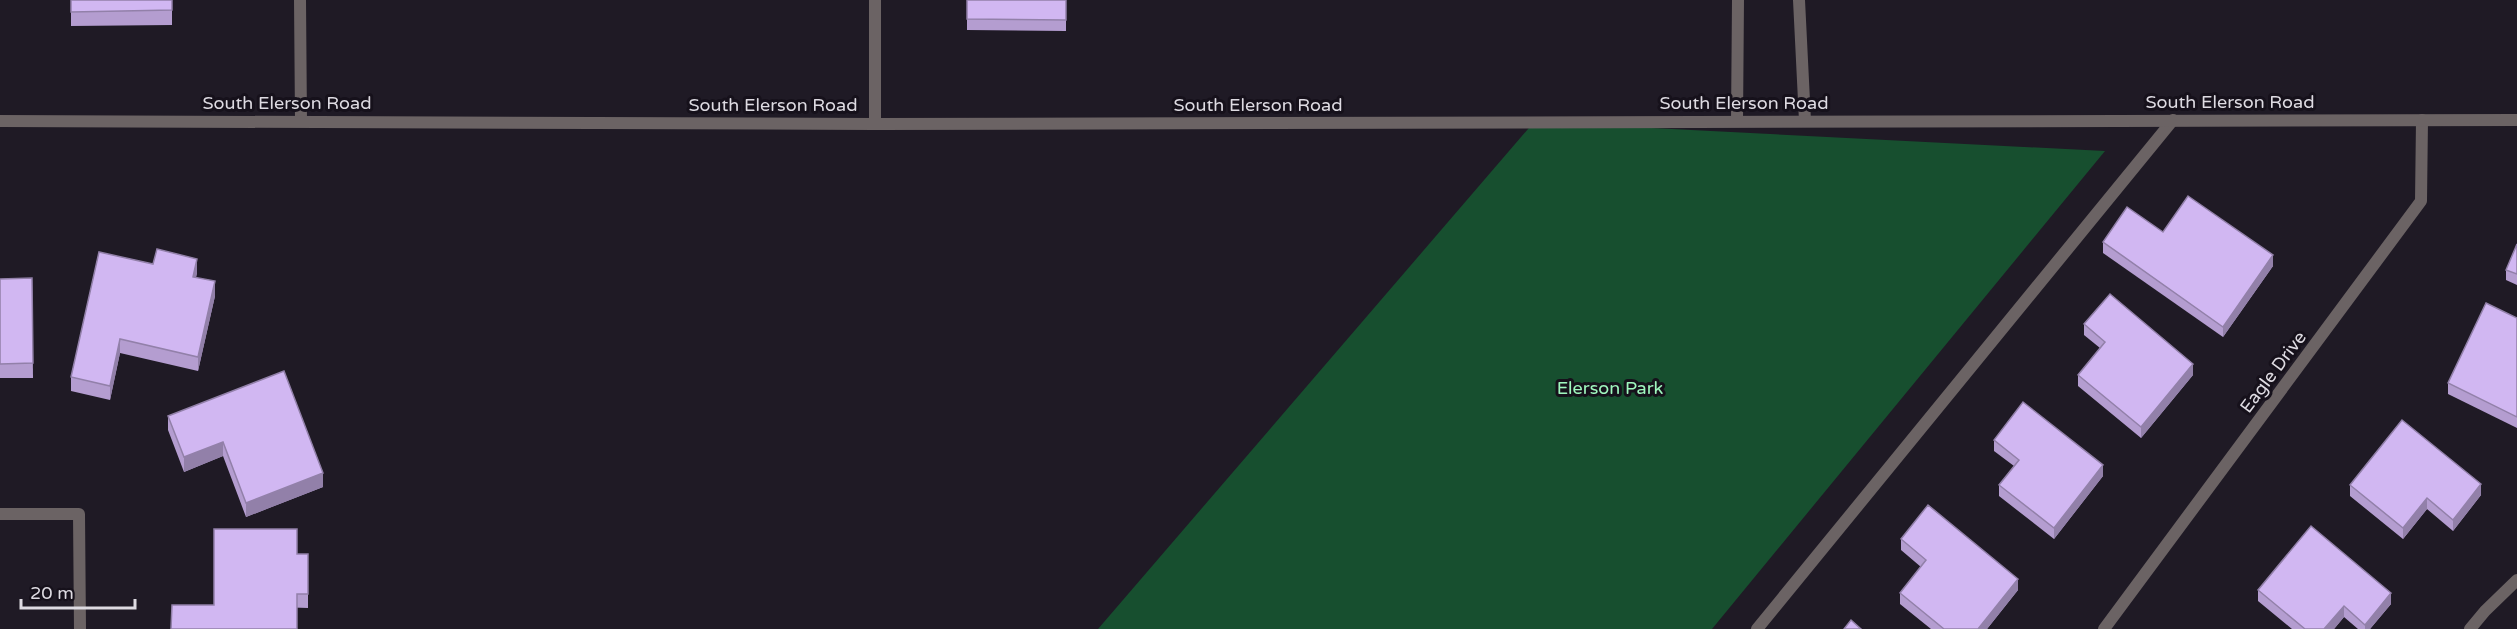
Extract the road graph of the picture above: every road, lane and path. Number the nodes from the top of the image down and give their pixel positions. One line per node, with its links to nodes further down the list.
1 (300, 0): 9 (street)
2 (875, 0): 12 (street)
3 (1738, 0): 10 (street)
4 (1799, 0): 11 (street)
5 (2173, 120): 6 (street, South Elerson Road); 11 (street, South Elerson Road); 16 (street)
6 (2422, 120): 7 (street, South Elerson Road); 17 (street, Eagle Drive)
7 (2517, 120)
8 (0, 121): 9 (street, South Elerson Road)
9 (301, 121): 12 (street, South Elerson Road)
10 (1737, 121): 11 (street, South Elerson Road); 12 (street, South Elerson Road)
11 (1805, 121)
12 (875, 124)
13 (0, 514): 15 (street)
14 (2517, 580): 18 (street)
15 (80, 629)
16 (1757, 629)
17 (2104, 629)
18 (2470, 629)

